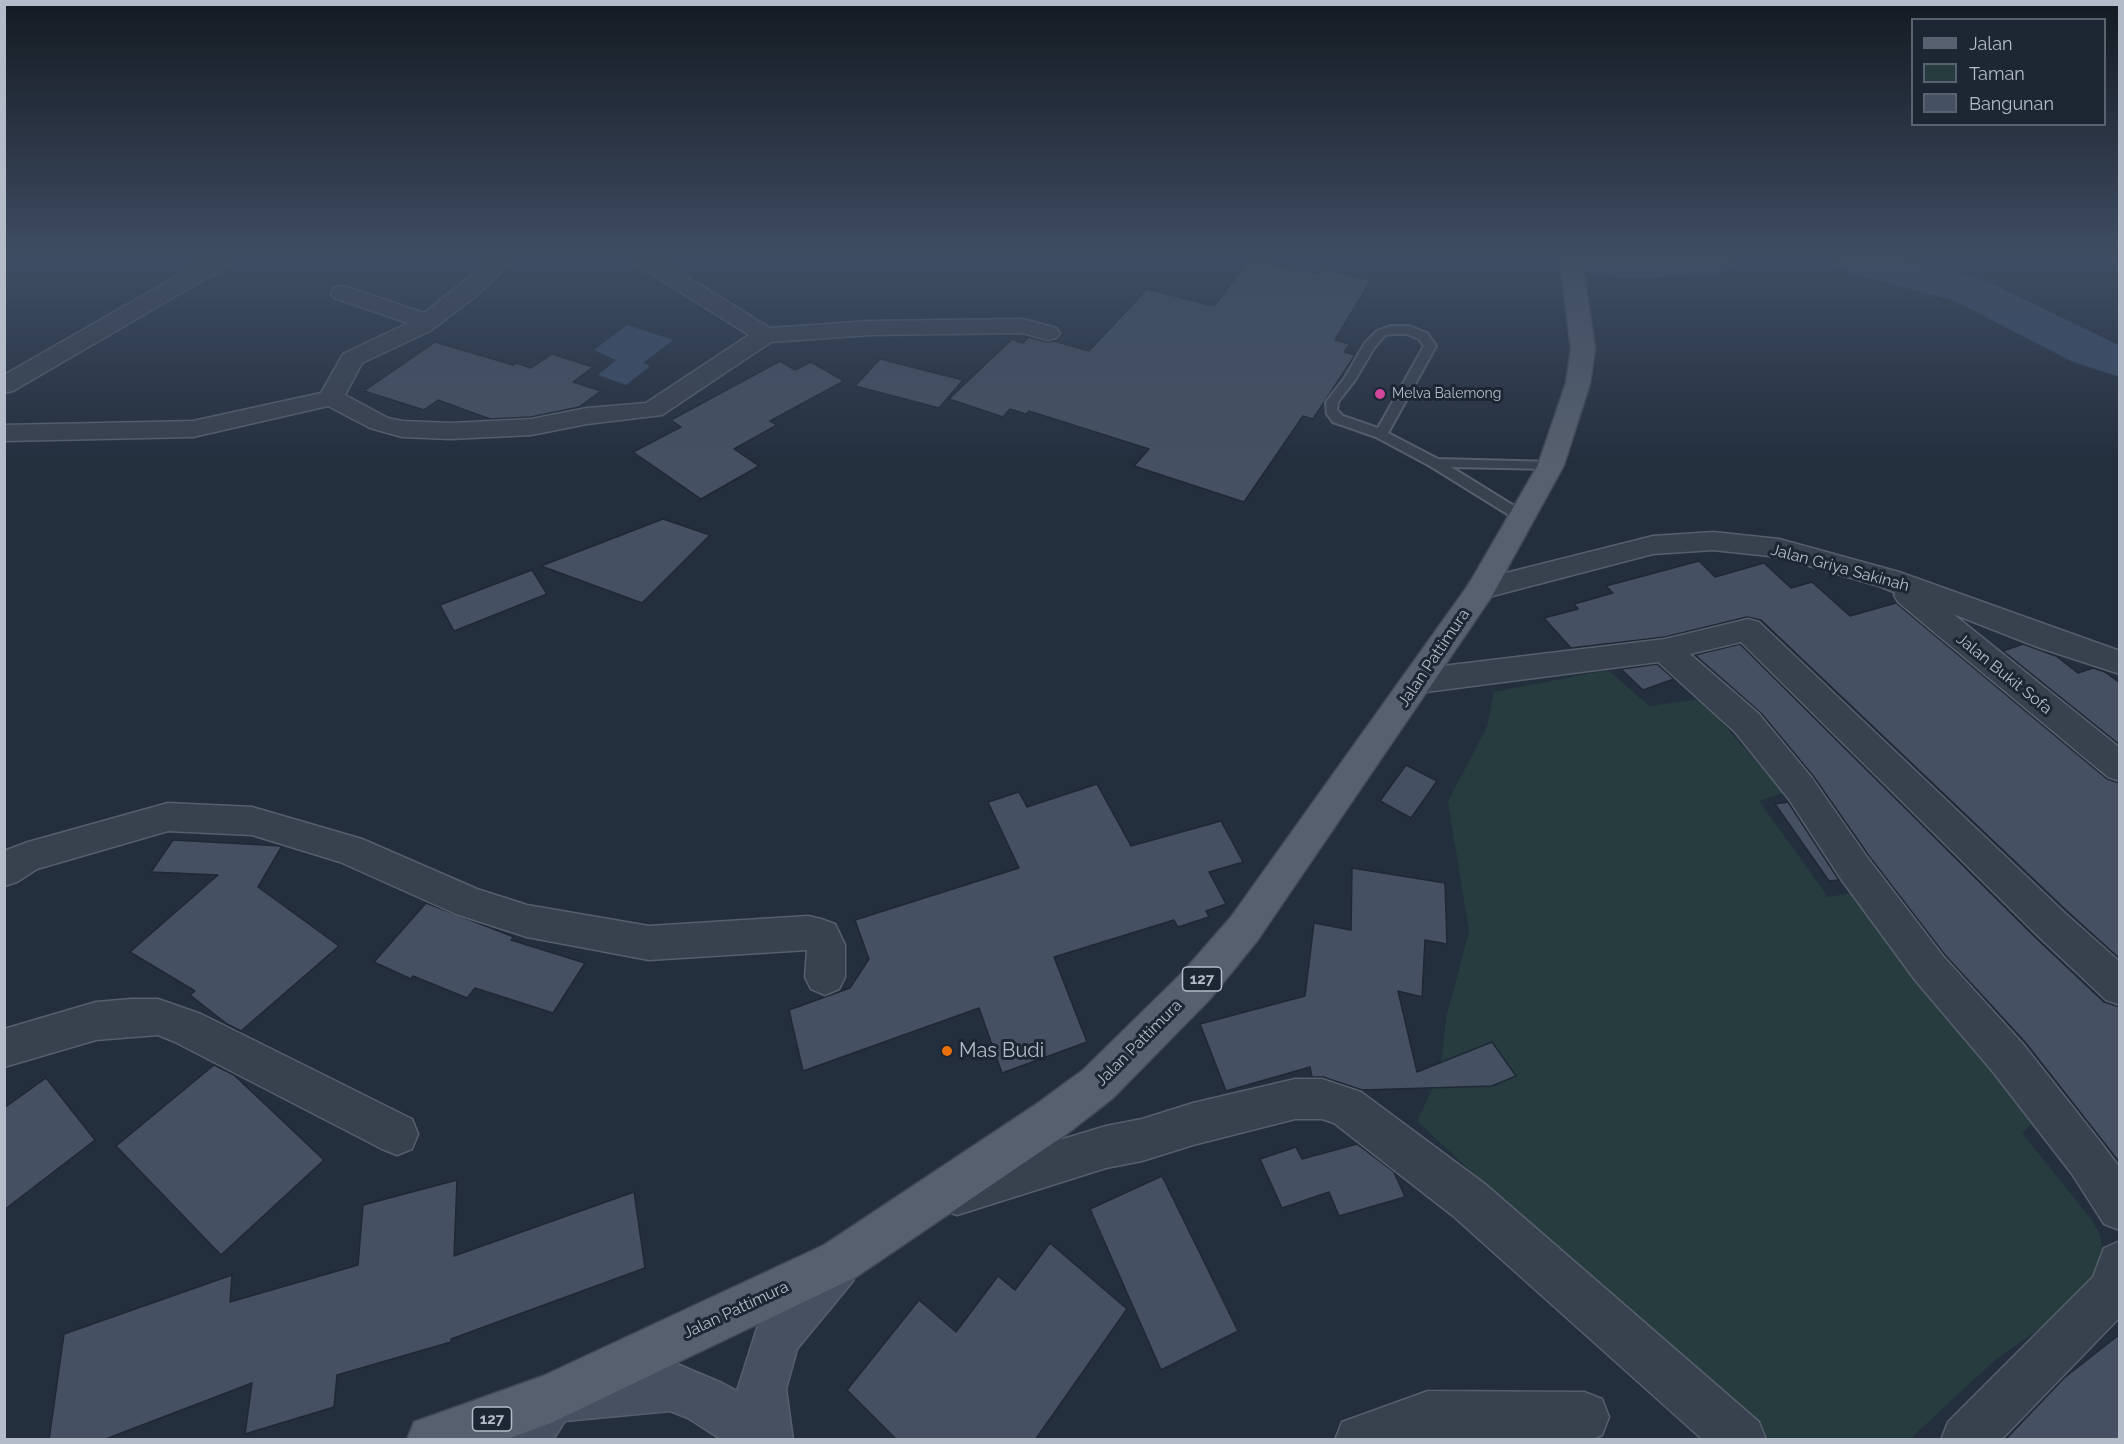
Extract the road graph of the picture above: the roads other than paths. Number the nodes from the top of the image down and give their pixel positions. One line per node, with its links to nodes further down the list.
1 (105, 327): 9 (street)
2 (419, 327): 10 (street)
3 (753, 327): 8 (street)
4 (917, 327): 8 (street)
5 (1028, 327): 7 (street)
6 (1580, 327): 14 (main road, Jalan Pattimura / 127)
7 (1048, 333)
8 (765, 335): 10 (street)
9 (4, 386)
10 (331, 398): 11 (street)
11 (4, 433)
12 (1381, 434): 12 (lane); 13 (lane)
13 (1435, 463): 14 (lane); 15 (lane)
14 (1551, 465): 15 (main road, Jalan Pattimura / 127)
15 (1522, 517): 17 (main road, Jalan Pattimura / 127)
16 (1889, 579): 17 (street, Jalan Griya Sakinah); 19 (street, Jalan Griya Sakinah); 21 (street, Jalan Bukit Sofa)
17 (1481, 589): 20 (main road, Jalan Pattimura / 127)
18 (1665, 650): 20 (street); 24 (street); 28 (street)
19 (2120, 663)
20 (1418, 681): 27 (main road, Jalan Pattimura / 127)
21 (2120, 768)
22 (4, 871): 23 (street)
23 (825, 977)
24 (2120, 987)
25 (4, 1048): 26 (street)
26 (397, 1134)
27 (930, 1202): 29 (main road, Jalan Pattimura / 127); 37 (street)
28 (2120, 1208)
29 (840, 1261): 31 (main road, Jalan Pattimura / 127); 33 (main road)
30 (2120, 1264): 38 (street)
31 (551, 1398): 33 (main road); 34 (main road, 127); 35 (main road)
32 (1584, 1418): 36 (street)
33 (768, 1439)
34 (432, 1440)
35 (524, 1440)
36 (1360, 1440)
37 (1741, 1440)
38 (1966, 1440)

